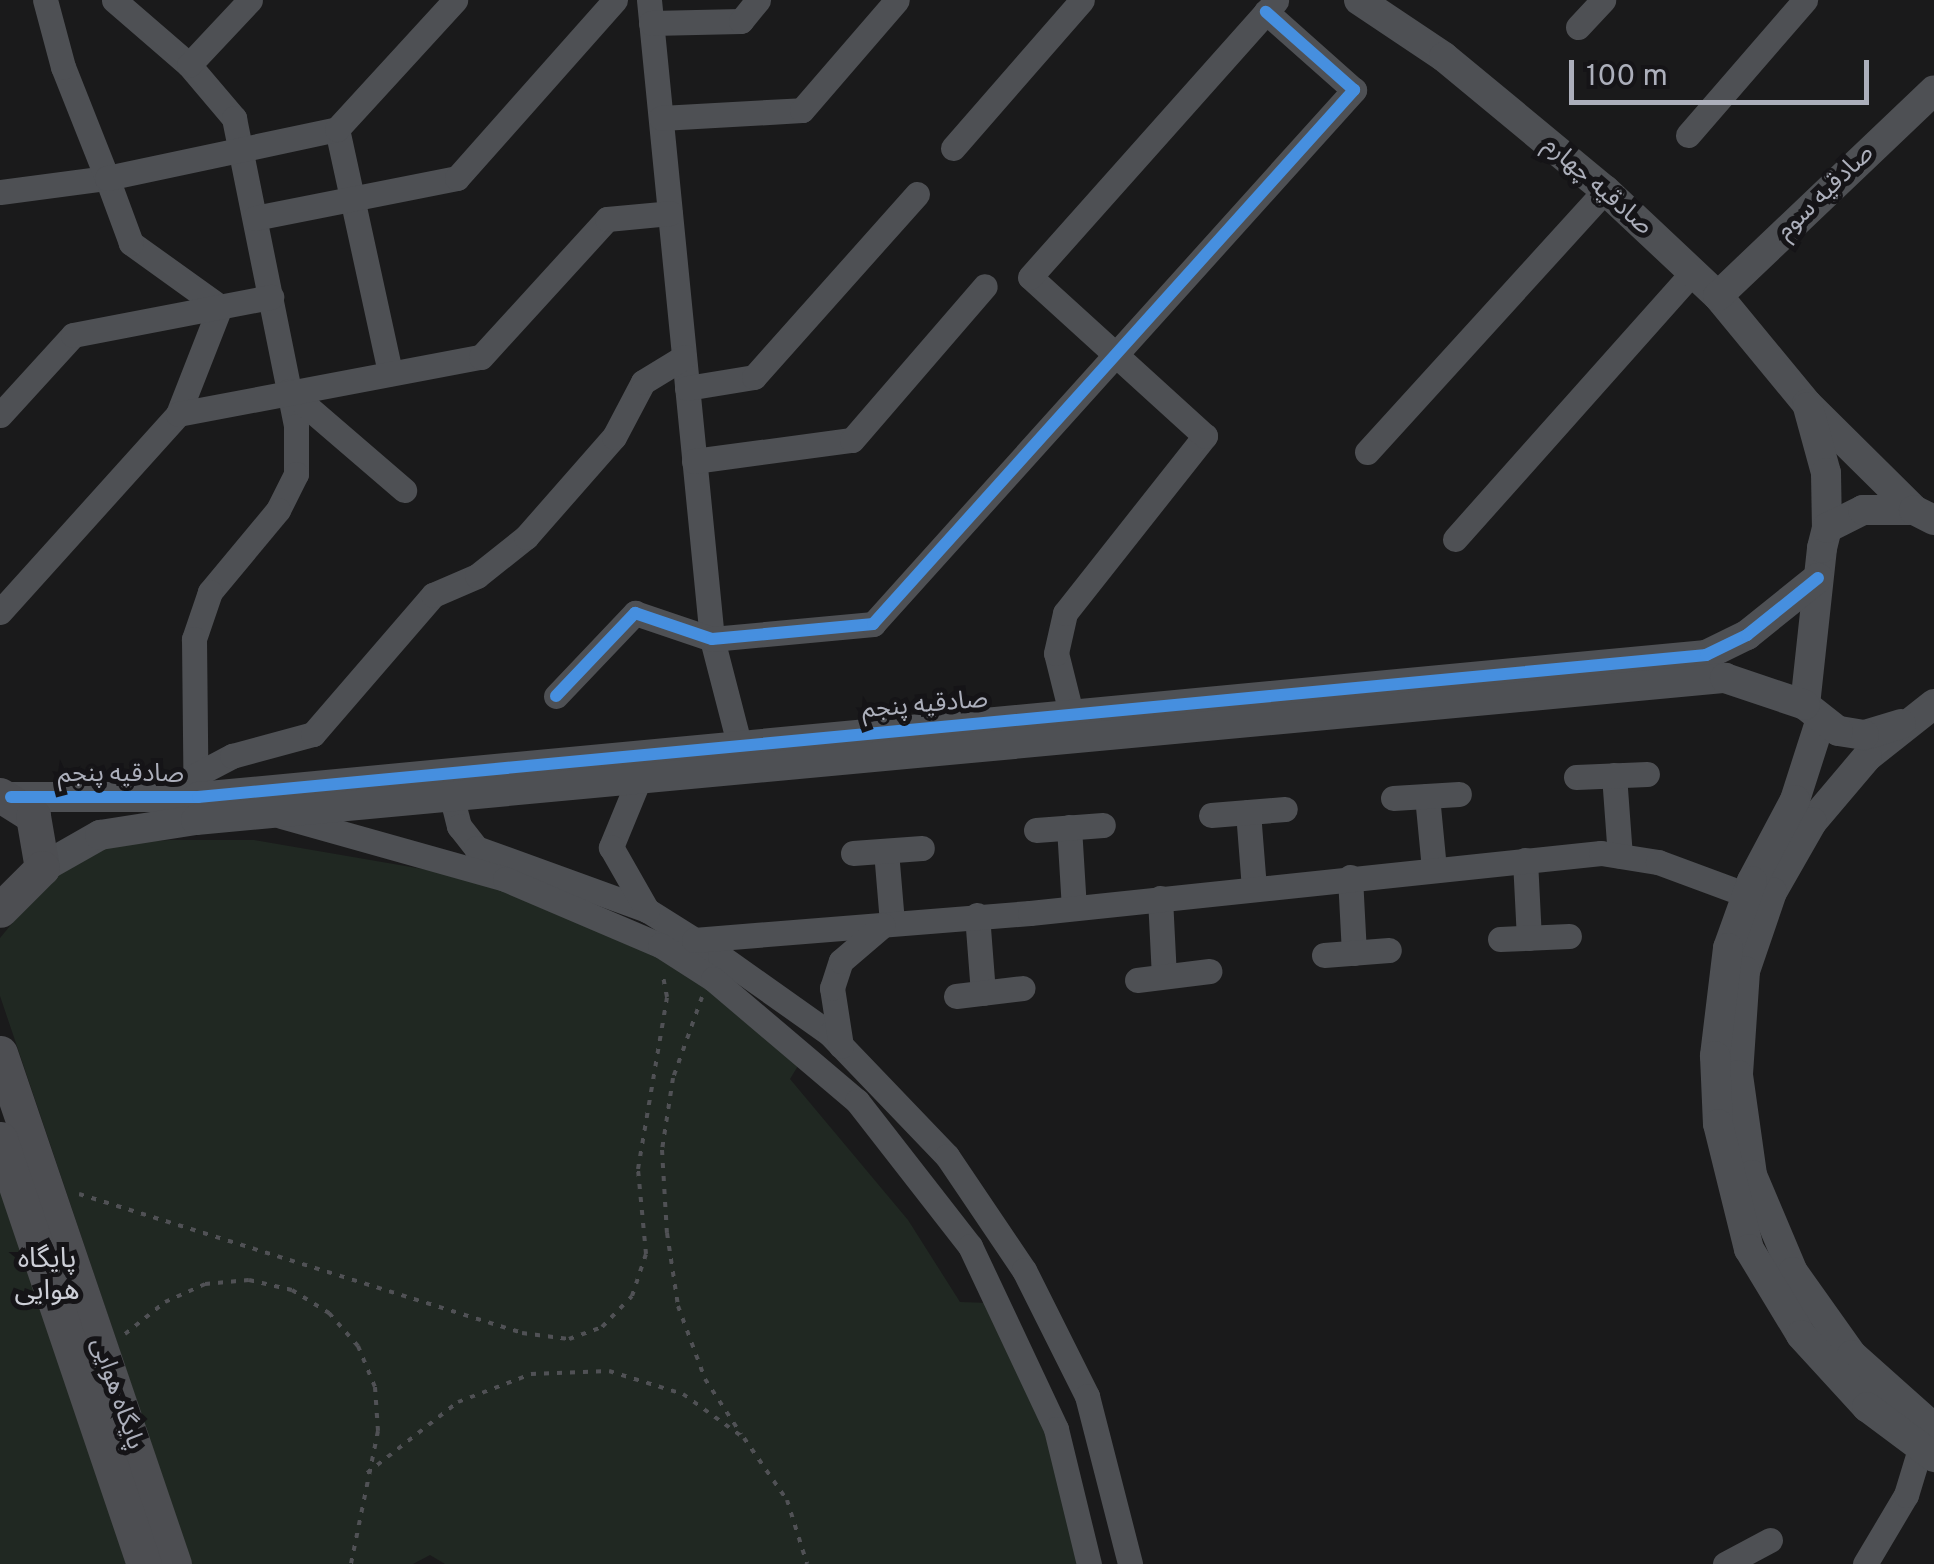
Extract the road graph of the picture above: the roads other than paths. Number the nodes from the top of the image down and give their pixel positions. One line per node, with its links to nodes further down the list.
1 (45, 0): 22 (street)
2 (114, 0): 15 (street)
3 (250, 0): 15 (street)
4 (454, 0): 18 (street)
5 (616, 0): 26 (street)
6 (758, 0): 13 (street)
7 (897, 0): 17 (street)
8 (1082, 0): 21 (street)
9 (1359, 0): 23 (street, صادقیه چهارم)
10 (1603, 0): 14 (street)
11 (1805, 0): 19 (street)
12 (1271, 6): 34 (street); 34 (street)
13 (650, 12): 17 (street)
14 (1578, 28)
15 (189, 65): 20 (street)
16 (1934, 90): 31 (street, صادقیه سوم)
17 (660, 118): 27 (street)
18 (338, 129): 20 (street); 26 (street)
19 (1688, 135)
20 (241, 147): 22 (street); 28 (street)
21 (953, 148)
22 (106, 178): 24 (street); 33 (street)
23 (1605, 190): 29 (street, صادقیه چهارم); 42 (street)
24 (0, 192)
25 (917, 194): 37 (street)
26 (352, 199): 28 (street); 36 (street)
27 (670, 213): 35 (street); 36 (street)
28 (255, 218): 32 (street)
29 (1693, 272): 31 (street, صادقیه چهارم); 47 (street)
30 (985, 286): 43 (street)
31 (1718, 296): 39 (street, صادقیه چهارم)
32 (271, 297): 33 (street); 38 (street)
33 (220, 307): 40 (street); 41 (street)
34 (1113, 353): 50 (street); 55 (street)
35 (684, 357): 37 (street); 65 (street)
36 (390, 373): 38 (street)
37 (687, 388): 43 (street)
38 (290, 391): 40 (street); 44 (street); 65 (street)
39 (1808, 404): 45 (street, صادقیه چهارم); 46 (street)
40 (178, 414): 49 (street)
41 (0, 416)
42 (1368, 452)
43 (694, 460): 50 (street)
44 (404, 490)
45 (1924, 515): 46 (street)
46 (1827, 528): 48 (street)
47 (1455, 539)
48 (1818, 578): 51 (street, صادقیه پنجم); 54 (street)
49 (0, 612)
50 (712, 639): 52 (street); 56 (street)
51 (1708, 667): 54 (street, صادقیه پنجم); 55 (street, صادقیه پنجم)
52 (556, 696)
53 (1934, 704): 54 (street, صادقیه پنجم); 71 (street)
54 (1813, 714): 71 (street)
55 (1075, 726): 56 (street, صادقیه پنجم)
56 (743, 757): 60 (street, صادقیه پنجم); 61 (street, صادقیه پنجم)
57 (1647, 774): 58 (street)
58 (1614, 776): 59 (street); 78 (street)
59 (1576, 777)
60 (639, 779): 61 (street, صادقیه پنجم); 88 (street)
61 (448, 785): 65 (street, صادقیه پنجم); 69 (street, صادقیه پنجم); 88 (street)
62 (1459, 794): 64 (street)
63 (6, 796): 65 (street, صادقیه پنجم); 80 (main road)
64 (1427, 796): 66 (street); 81 (street)
65 (197, 797): 69 (street, صادقیه پنجم); 80 (street, صادقیه پنجم)
66 (1393, 798)
67 (1285, 809): 68 (street)
68 (1248, 812): 70 (street); 83 (street)
69 (272, 813): 110 (street)
70 (1211, 815)
71 (1801, 817): 84 (street); 107 (street)
72 (1103, 825): 73 (street)
73 (1070, 828): 74 (street); 86 (street)
74 (1036, 830)
75 (922, 848): 76 (street)
76 (886, 851): 77 (street); 90 (street)
77 (852, 853)
78 (1620, 856): 79 (street); 84 (street)
79 (1525, 860): 81 (street); 92 (street)
80 (42, 868): 87 (main road)
81 (1434, 869): 82 (street)
82 (1350, 877): 83 (street); 96 (street)
83 (1254, 888): 85 (street)
84 (1748, 895): 107 (street)
85 (1160, 898): 86 (street); 99 (street)
86 (1074, 908): 89 (street)
87 (0, 910)
88 (646, 910): 93 (street)
89 (977, 915): 90 (street); 102 (street)
90 (888, 924): 93 (street); 104 (street)
91 (1569, 936): 92 (street)
92 (1529, 938): 94 (street)
93 (694, 940): 104 (street)
94 (1500, 940)
95 (1388, 950): 96 (street)
96 (1354, 953): 97 (street)
97 (1324, 955)
98 (1209, 971): 99 (street)
99 (1164, 976): 100 (street)
100 (1137, 980)
101 (1024, 988): 102 (street)
102 (982, 993): 103 (street)
103 (956, 996)
104 (842, 1046): 109 (street)
105 (0, 1053): 108 (main road, پایگاه هوایی)
106 (0, 1139): 108 (main road, پایگاه هوایی)
107 (1749, 1207): 111 (street)
108 (85, 1330): 114 (main road, پایگاه هوایی); 115 (main road, پایگاه هوایی)
109 (1093, 1419): 110 (street); 117 (street)
110 (1056, 1430): 116 (street)
111 (1929, 1445): 118 (street)
112 (1770, 1540): 113 (street)
113 (1737, 1561)
114 (144, 1564)
115 (174, 1564)
116 (1089, 1564)
117 (1130, 1564)
118 (1865, 1564)

